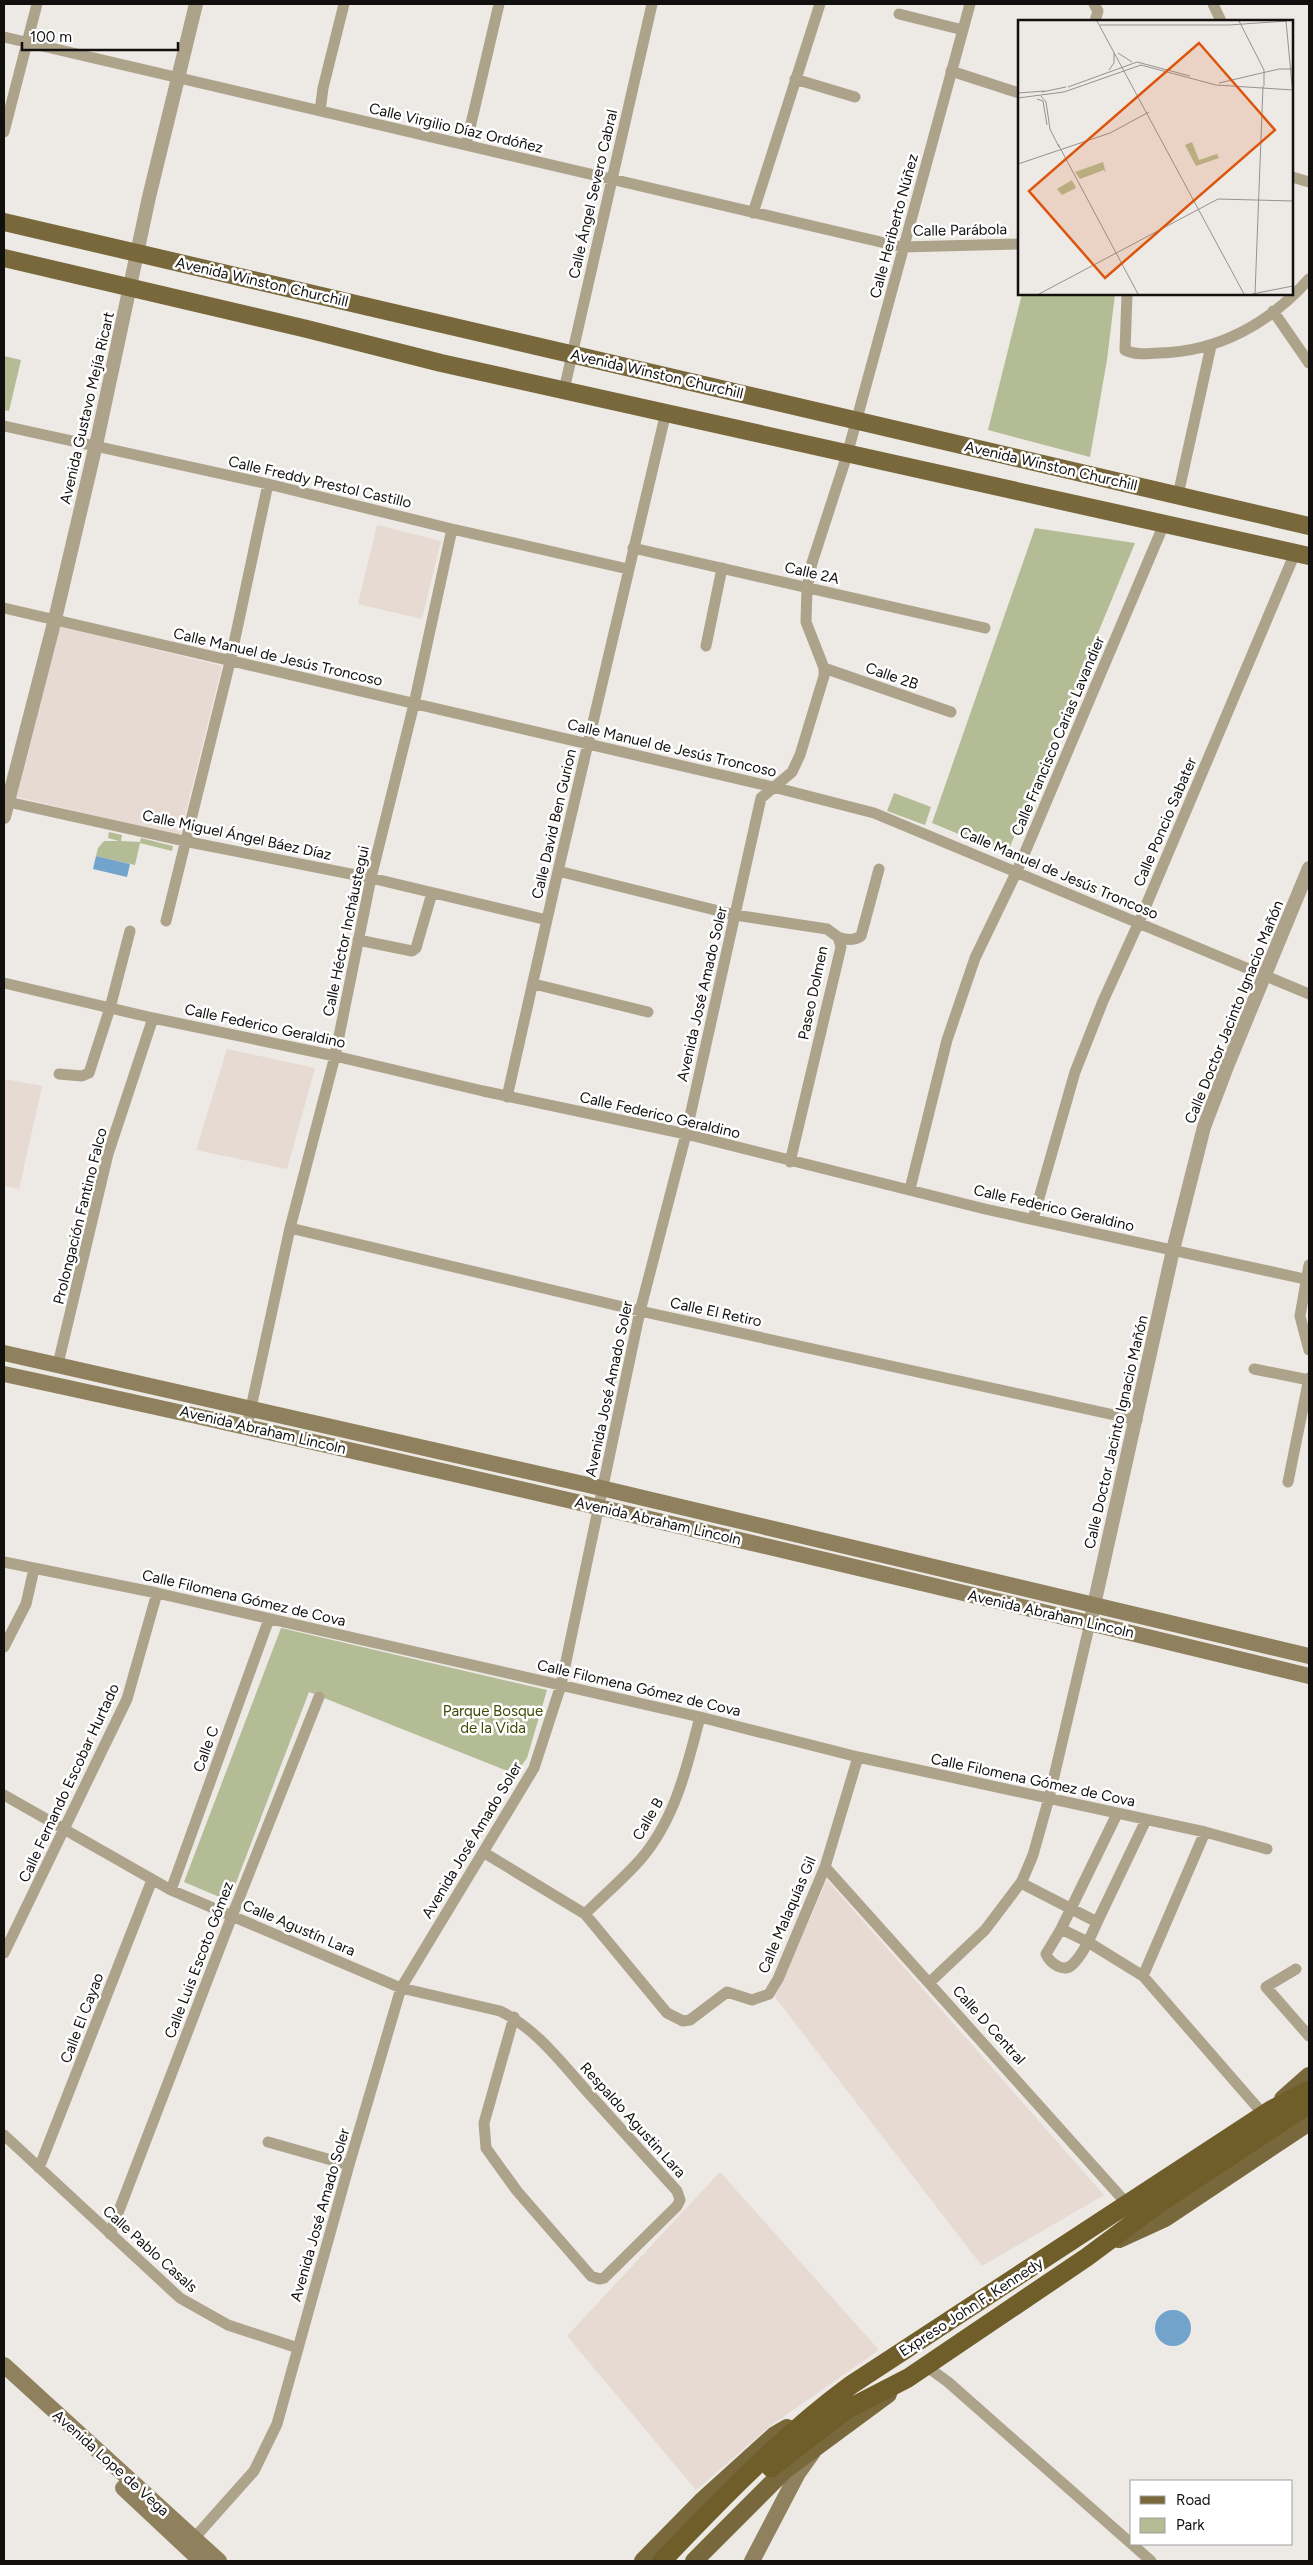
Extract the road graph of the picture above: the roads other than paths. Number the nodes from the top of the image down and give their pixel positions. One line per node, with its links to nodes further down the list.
1 (37, 4): 15 (street)
2 (196, 4): 17 (street, Avenida Gustavo Mejía Ricart)
3 (344, 4): 21 (street)
4 (499, 4): 23 (street)
5 (652, 4): 25 (street, Calle Ángel Severo Cabral)
6 (820, 4): 18 (street)
7 (970, 4): 13 (street, Calle Heriberto Núñez)
8 (1094, 4): 11 (street)
9 (1214, 4): 12 (street)
10 (899, 14): 13 (street)
11 (1095, 20)
12 (1221, 20)
13 (963, 30): 16 (street, Calle Heriberto Núñez)
14 (4, 37): 15 (street, Calle Virgilio Díaz Ordóñez)
15 (28, 42): 17 (street, Calle Virgilio Díaz Ordóñez); 22 (street)
16 (951, 72): 19 (street); 30 (street, Calle Heriberto Núñez)
17 (179, 78): 21 (street, Calle Virgilio Díaz Ordóñez); 31 (street, Avenida Gustavo Mejía Ricart)
18 (796, 79): 20 (street); 27 (street)
19 (1018, 93)
20 (855, 97)
21 (320, 111): 23 (street, Calle Virgilio Díaz Ordóñez)
22 (4, 132)
23 (466, 145): 25 (street, Calle Virgilio Díaz Ordóñez)
24 (1293, 177): 26 (street)
25 (612, 180): 27 (street, Calle Virgilio Díaz Ordóñez); 40 (street, Calle Ángel Severo Cabral)
26 (1309, 182)
27 (753, 213): 30 (street, Calle Virgilio Díaz Ordóñez)
28 (4, 222): 31 (main road, Avenida Winston Churchill)
29 (1018, 244): 30 (street, Calle Parábola)
30 (902, 247): 44 (street, Calle Heriberto Núñez)
31 (138, 253): 34 (street, Avenida Gustavo Mejía Ricart); 40 (main road, Avenida Winston Churchill)
32 (4, 258): 34 (main road, Avenida Winston Churchill)
33 (1309, 279): 35 (street)
34 (130, 288): 42 (main road, Avenida Winston Churchill); 46 (street, Avenida Gustavo Mejía Ricart)
35 (1293, 293)
36 (1127, 295): 39 (street)
37 (1291, 295): 38 (street)
38 (1273, 311): 39 (street); 41 (street)
39 (1212, 346): 49 (street)
40 (571, 354): 42 (street, Calle Ángel Severo Cabral); 44 (main road, Avenida Winston Churchill)
41 (1309, 364)
42 (564, 390): 43 (main road, Avenida Winston Churchill)
43 (666, 412): 47 (main road, Avenida Winston Churchill); 53 (street, Calle David Ben Gurion)
44 (855, 421): 47 (street, Calle Heriberto Núñez); 49 (main road, Avenida Winston Churchill)
45 (4, 426): 46 (street, Calle Freddy Prestol Castillo)
46 (96, 446): 48 (street, Calle Freddy Prestol Castillo); 59 (street, Avenida Gustavo Mejía Ricart)
47 (847, 455): 50 (main road, Avenida Winston Churchill); 57 (street)
48 (268, 484): 52 (street, Calle Freddy Prestol Castillo); 62 (street)
49 (1178, 495): 51 (main road, Avenida Winston Churchill)
50 (1164, 524): 54 (main road, Avenida Winston Churchill); 74 (street, Calle Francisco Carias Lavandier)
51 (1309, 526)
52 (452, 530): 56 (street, Calle Freddy Prestol Castillo); 64 (street, Calle Héctor Incháustegui)
53 (633, 548): 55 (street, Calle 2A); 56 (street, Calle David Ben Gurion)
54 (1302, 555): 80 (street, Calle Poncio Sabater)
55 (722, 568): 57 (street, Calle 2A); 61 (street)
56 (628, 569): 66 (street, Calle David Ben Gurion)
57 (807, 588): 60 (street, Calle 2A); 63 (street)
58 (4, 608): 59 (street, Calle Manuel de Jesús Troncoso)
59 (55, 619): 62 (street, Calle Manuel de Jesús Troncoso); 68 (street, Avenida Gustavo Mejía Ricart)
60 (985, 628)
61 (706, 646)
62 (230, 662): 64 (street, Calle Manuel de Jesús Troncoso); 70 (street)
63 (824, 668): 65 (street, Calle 2B); 67 (street, Avenida José Amado Soler)
64 (414, 704): 66 (street, Calle Manuel de Jesús Troncoso); 75 (street, Calle Héctor Incháustegui)
65 (951, 712)
66 (589, 744): 67 (street, Calle Manuel de Jesús Troncoso); 73 (street, Calle David Ben Gurion)
67 (773, 787): 74 (street, Calle Manuel de Jesús Troncoso); 77 (street, Avenida José Amado Soler)
68 (8, 802): 69 (street, Avenida Gustavo Mejía Ricart); 70 (street, Calle Miguel Ángel Báez Díaz)
69 (4, 817)
70 (184, 841): 75 (street, Calle Miguel Ángel Báez Díaz); 79 (street)
71 (879, 868): 82 (street)
72 (1309, 868): 84 (street, Calle Doctor Jacinto Ignacio Mañón)
73 (558, 871): 77 (street, Paseo Dolmen); 78 (street, Calle David Ben Gurion)
74 (1017, 871): 80 (street, Calle Manuel de Jesús Troncoso); 96 (street, Calle Francisco Carias Lavandier)
75 (371, 878): 76 (street, Calle Miguel Ángel Báez Díaz); 83 (street, Calle Héctor Incháustegui)
76 (432, 893): 78 (street, Calle Miguel Ángel Báez Díaz); 83 (street)
77 (736, 915): 82 (street, Paseo Dolmen); 94 (street, Avenida José Amado Soler)
78 (547, 920): 86 (street, Calle David Ben Gurion)
79 (166, 921)
80 (1139, 922): 84 (street, Calle Manuel de Jesús Troncoso); 97 (street, Calle Poncio Sabater)
81 (130, 931): 88 (street)
82 (838, 937): 95 (street, Paseo Dolmen)
83 (358, 940): 91 (street, Calle Héctor Incháustegui)
84 (1264, 976): 87 (street, Calle Manuel de Jesús Troncoso); 99 (street, Calle Doctor Jacinto Ignacio Mañón)
85 (4, 983): 88 (street, Calle Federico Geraldino)
86 (534, 984): 89 (street); 93 (street, Calle David Ben Gurion)
87 (1309, 994)
88 (110, 1008): 90 (street, Calle Federico Geraldino); 92 (street)
89 (648, 1012)
90 (153, 1018): 91 (street, Calle Federico Geraldino); 105 (street, Prolongación Fantino Falco)
91 (335, 1056): 93 (street, Calle Federico Geraldino); 98 (street, Calle Héctor Incháustegui)
92 (59, 1074)
93 (507, 1097): 94 (street, Calle Federico Geraldino)
94 (686, 1134): 95 (street, Calle Federico Geraldino); 102 (street, Avenida José Amado Soler)
95 (790, 1162): 96 (street, Calle Federico Geraldino)
96 (910, 1189): 97 (street, Calle Federico Geraldino)
97 (1034, 1219): 99 (street, Calle Federico Geraldino)
98 (290, 1228): 102 (street, Calle El Retiro); 109 (street, Calle Héctor Incháustegui)
99 (1173, 1250): 101 (street, Calle Federico Geraldino); 110 (street, Calle Doctor Jacinto Ignacio Mañón)
100 (1309, 1265): 101 (street)
101 (1308, 1280): 103 (street)
102 (640, 1311): 110 (street, Calle El Retiro); 113 (street, Avenida José Amado Soler)
103 (1309, 1350)
104 (4, 1353): 105 (main road, Avenida Abraham Lincoln)
105 (58, 1364): 109 (main road, Avenida Abraham Lincoln)
106 (1254, 1369): 108 (street)
107 (4, 1374): 111 (main road, Avenida Abraham Lincoln)
108 (1309, 1379): 112 (street)
109 (252, 1408): 111 (street, Calle Héctor Incháustegui); 113 (main road, Avenida Abraham Lincoln)
110 (1137, 1420): 118 (street, Calle Doctor Jacinto Ignacio Mañón)
111 (247, 1426): 114 (main road, Avenida Abraham Lincoln)
112 (1288, 1482)
113 (602, 1488): 114 (street, Avenida José Amado Soler); 118 (main road, Avenida Abraham Lincoln)
114 (598, 1506): 120 (main road, Avenida Abraham Lincoln); 124 (street, Avenida José Amado Soler)
115 (4, 1562): 116 (street, Calle Filomena Gómez de Cova)
116 (34, 1569): 117 (street, Calle Filomena Gómez de Cova); 121 (street)
117 (157, 1593): 119 (street, Calle Filomena Gómez de Cova); 132 (street, Calle Fernando Escobar Hurtado)
118 (1094, 1604): 120 (street, Calle Doctor Jacinto Ignacio Mañón); 122 (main road, Avenida Abraham Lincoln)
119 (269, 1618): 124 (street, Calle Filomena Gómez de Cova); 139 (street, Calle C)
120 (1090, 1623): 123 (main road, Avenida Abraham Lincoln); 129 (street, Calle Doctor Jacinto Ignacio Mañón)
121 (4, 1647)
122 (1309, 1656)
123 (1309, 1676)
124 (562, 1685): 126 (street, Calle Filomena Gómez de Cova); 135 (street, Avenida José Amado Soler)
125 (319, 1697): 142 (street, Calle Luis Escoto Gómez)
126 (700, 1717): 127 (street, Calle Filomena Gómez de Cova); 141 (street, Calle B)
127 (858, 1757): 129 (street, Calle Filomena Gómez de Cova); 136 (street, Calle Malaquías Gil)
128 (4, 1795): 132 (street, Calle Agustín Lara)
129 (1049, 1798): 130 (street, Calle Filomena Gómez de Cova); 138 (street, Calle Doctor Jacinto Ignacio Mañón)
130 (1117, 1814): 131 (street, Calle Filomena Gómez de Cova); 140 (street)
131 (1146, 1820): 133 (street, Calle Filomena Gómez de Cova); 143 (street)
132 (66, 1830): 137 (street, Calle Agustín Lara); 146 (street, Calle Fernando Escobar Hurtado)
133 (1205, 1832): 134 (street, Calle Filomena Gómez de Cova); 148 (street)
134 (1267, 1849)
135 (483, 1852): 141 (street, Calle Malaquías Gil); 150 (street, Avenida José Amado Soler)
136 (825, 1867): 141 (street, Calle Malaquías Gil); 149 (street, Calle D Central)
137 (152, 1880): 139 (street, Calle Agustín Lara); 161 (street, Calle El Cayao)
138 (1021, 1883): 140 (street); 149 (street, Calle Doctor Jacinto Ignacio Mañón)
139 (171, 1890): 142 (street, Calle Agustín Lara)
140 (1070, 1910): 143 (street); 144 (street)
141 (585, 1914)
142 (232, 1916): 150 (street, Calle Agustín Lara); 163 (street, Calle Luis Escoto Gómez)
143 (1097, 1922): 145 (street)
144 (1061, 1929): 145 (street); 145 (street)
145 (1088, 1942): 148 (street)
146 (4, 1953)
147 (1296, 1969): 152 (street)
148 (1143, 1976): 156 (street)
149 (930, 1982): 162 (street, Calle D Central)
150 (401, 1988): 151 (street, Calle Agustín Lara); 160 (street, Avenida José Amado Soler)
151 (514, 2017): 151 (street, Respaldo Agustin Lara)
152 (1309, 2036)
153 (1309, 2076): 156 (main road)
154 (1309, 2090): 156 (highway, Expreso John F. Kennedy)
155 (1309, 2104): 164 (highway, Expreso John F. Kennedy)
156 (1267, 2112): 162 (highway, Expreso John F. Kennedy)
157 (1309, 2122): 164 (main road)
158 (4, 2135): 161 (street, Calle Pablo Casals)
159 (268, 2142): 160 (street)
160 (349, 2165): 165 (street, Avenida José Amado Soler)
161 (39, 2168): 163 (street, Calle Pablo Casals)
162 (1128, 2205): 170 (highway, Expreso John F. Kennedy)
163 (110, 2234): 165 (street, Calle Pablo Casals)
164 (1098, 2249): 167 (highway, Expreso John F. Kennedy)
165 (298, 2348): 173 (street, Avenida José Amado Soler)
166 (4, 2365): 173 (main road, Avenida Lope de Vega)
167 (926, 2366): 169 (highway, Expreso John F. Kennedy); 174 (street)
168 (4, 2378): 173 (main road, Avenida Lope de Vega)
169 (908, 2378): 171 (main road); 172 (highway, Expreso John F. Kennedy)
170 (825, 2404): 172 (highway, Expreso John F. Kennedy); 178 (main road)
171 (821, 2442): 181 (main road); 182 (main road)
172 (710, 2519): 179 (highway, Expreso John F. Kennedy); 180 (highway, Expreso John F. Kennedy)
173 (190, 2542): 176 (main road, Avenida Lope de Vega); 177 (main road, Avenida Lope de Vega)
174 (1130, 2542)
175 (1133, 2545): 183 (street)
176 (201, 2561)
177 (219, 2561)
178 (643, 2561)
179 (662, 2561)
180 (679, 2561)
181 (694, 2561)
182 (752, 2561)
183 (1151, 2561)

